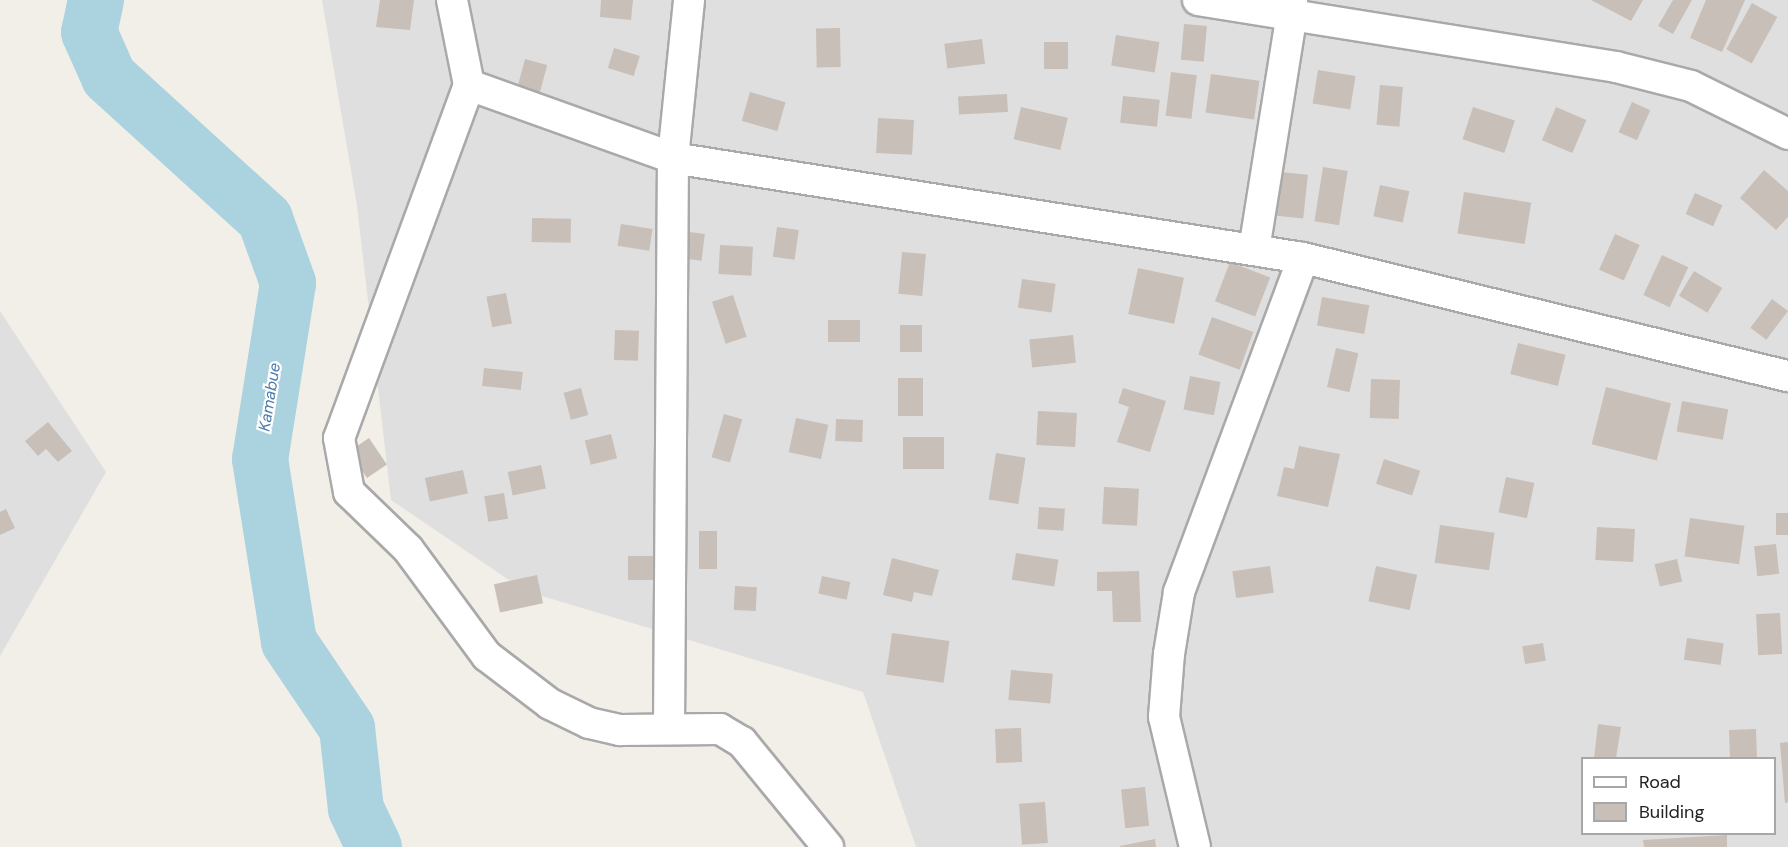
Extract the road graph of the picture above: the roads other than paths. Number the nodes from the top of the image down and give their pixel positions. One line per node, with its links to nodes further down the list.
1 (452, 0): 5 (street)
2 (689, 0): 7 (street)
3 (1198, 0): 4 (street)
4 (1292, 7): 6 (street); 8 (street)
5 (469, 85): 7 (street); 11 (street)
6 (1788, 134)
7 (673, 158): 8 (street); 11 (street)
8 (1254, 250): 9 (street)
9 (1303, 258): 10 (street); 13 (street)
10 (1788, 376)
11 (669, 729): 12 (street)
12 (828, 847)
13 (1195, 847)

